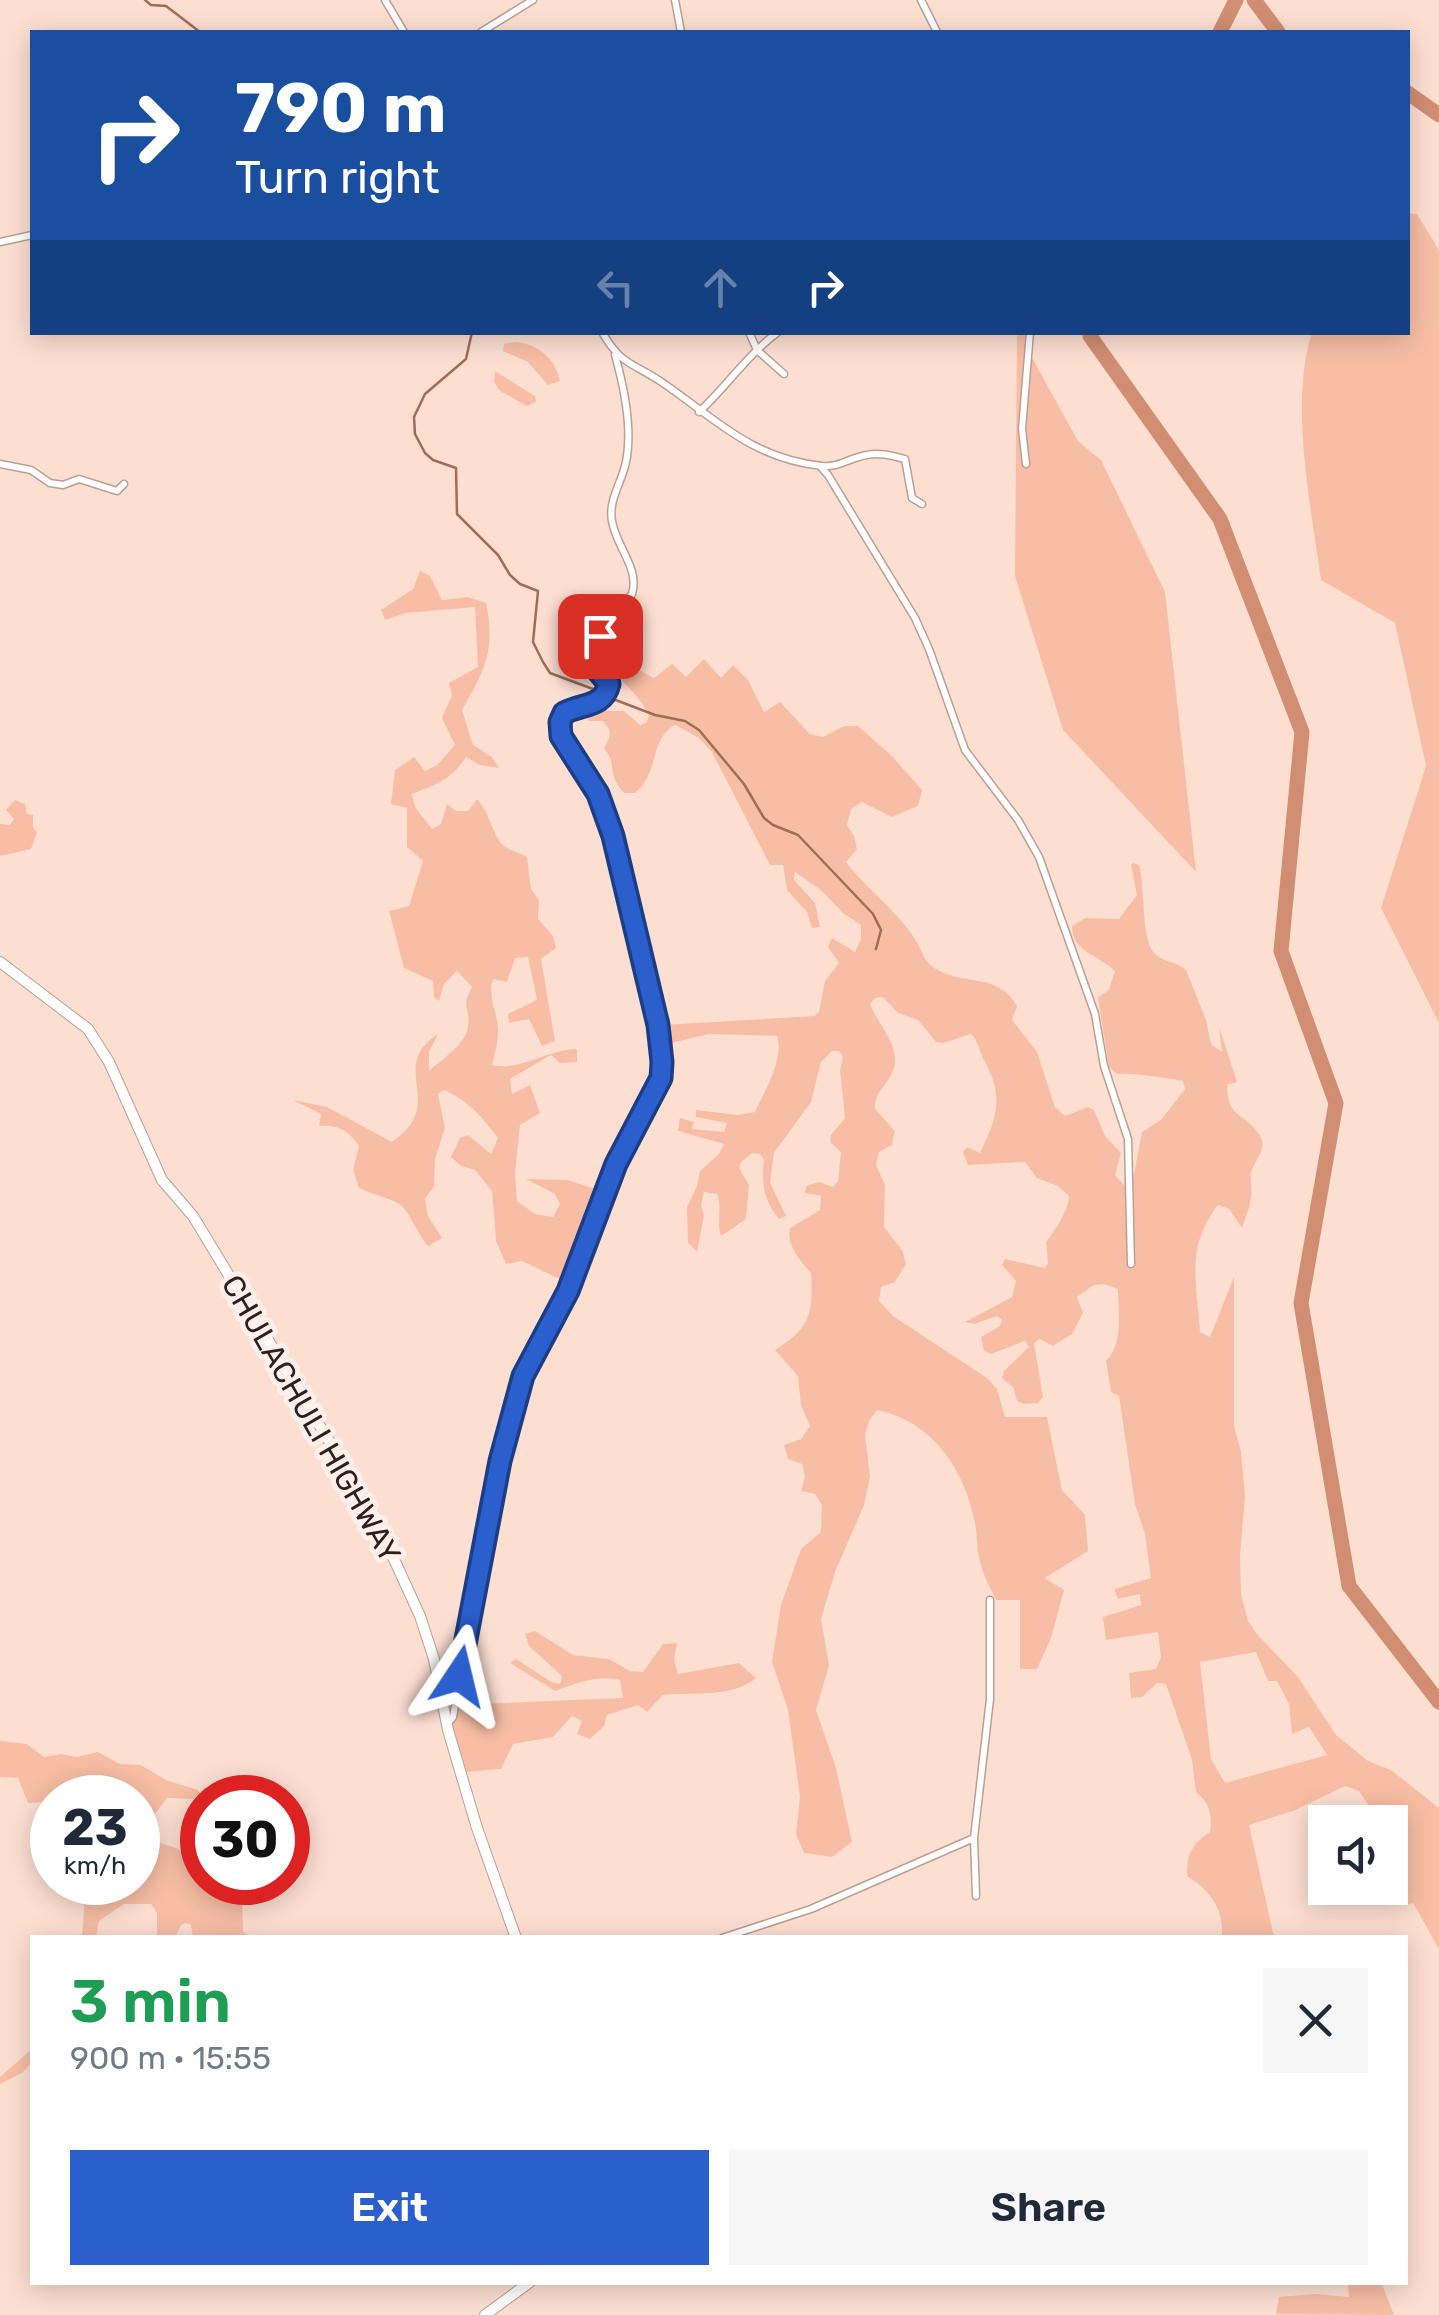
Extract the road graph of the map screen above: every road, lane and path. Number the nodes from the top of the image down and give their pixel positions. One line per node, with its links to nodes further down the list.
1 (385, 0): 5 (street)
2 (534, 0): 6 (street)
3 (676, 0): 7 (street)
4 (921, 0): 8 (street)
5 (403, 30)
6 (484, 30)
7 (682, 30)
8 (936, 30)
9 (30, 235): 10 (street)
10 (0, 242)
11 (604, 335): 16 (street)
12 (750, 335): 15 (street)
13 (774, 335): 15 (street)
14 (1030, 335): 20 (street)
15 (757, 350): 17 (street); 18 (street)
16 (615, 355): 18 (street); 27 (street)
17 (784, 374)
18 (700, 412): 21 (street)
19 (0, 464): 22 (street)
20 (1026, 464)
21 (820, 466): 23 (street); 25 (street)
22 (124, 484)
23 (922, 504)
24 (0, 962): 27 (street, CHULACHULI HIGHWAY)
25 (1130, 1264)
26 (990, 1600): 28 (street)
27 (447, 1724): 30 (street, CHULACHULI HIGHWAY)
28 (974, 1838): 29 (street); 31 (street)
29 (976, 1896)
30 (515, 1935)
31 (731, 1935)
32 (526, 2285): 33 (street)
33 (486, 2315)

